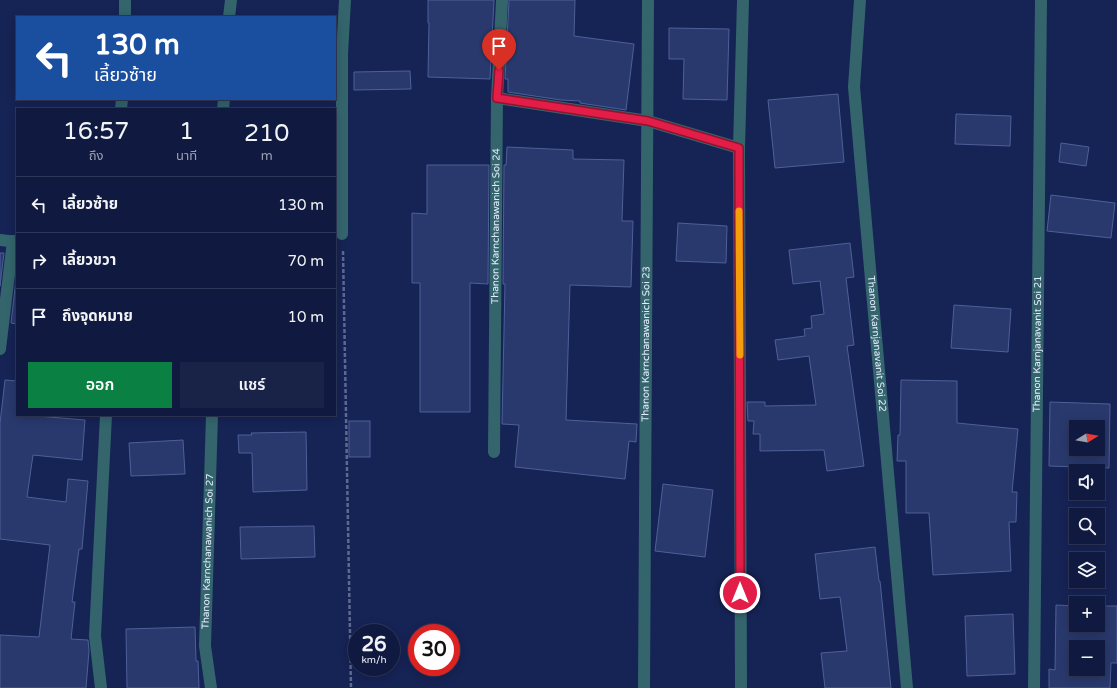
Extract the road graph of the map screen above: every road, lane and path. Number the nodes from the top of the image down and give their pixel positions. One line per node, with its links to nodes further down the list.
1 (125, 0): 9 (street)
2 (231, 0): 10 (street)
3 (345, 0): 14 (street)
4 (502, 0): 11 (street, Thanon Karnchanawanich Soi 24)
5 (648, 0): 12 (street, Thanon Karnchanawanich Soi 23)
6 (744, 0): 13 (street)
7 (860, 0): 26 (street, Thanon Karnjanavanit Soi 22)
8 (1041, 0): 27 (street, Thanon Karnjanavanit Soi 21)
9 (124, 16)
10 (229, 16)
11 (497, 98): 12 (street); 20 (street, Thanon Karnchanawanich Soi 24)
12 (648, 121): 13 (street); 24 (street, Thanon Karnchanawanich Soi 23)
13 (739, 148): 25 (street)
14 (342, 234): 23 (path)
15 (0, 240): 16 (street)
16 (15, 242): 17 (street)
17 (0, 349)
18 (106, 416): 21 (street)
19 (212, 416): 22 (street, Thanon Karnchanawanich Soi 27)
20 (494, 452)
21 (101, 688)
22 (210, 688)
23 (351, 688)
24 (644, 688)
25 (741, 688)
26 (907, 688)
27 (1034, 688)

